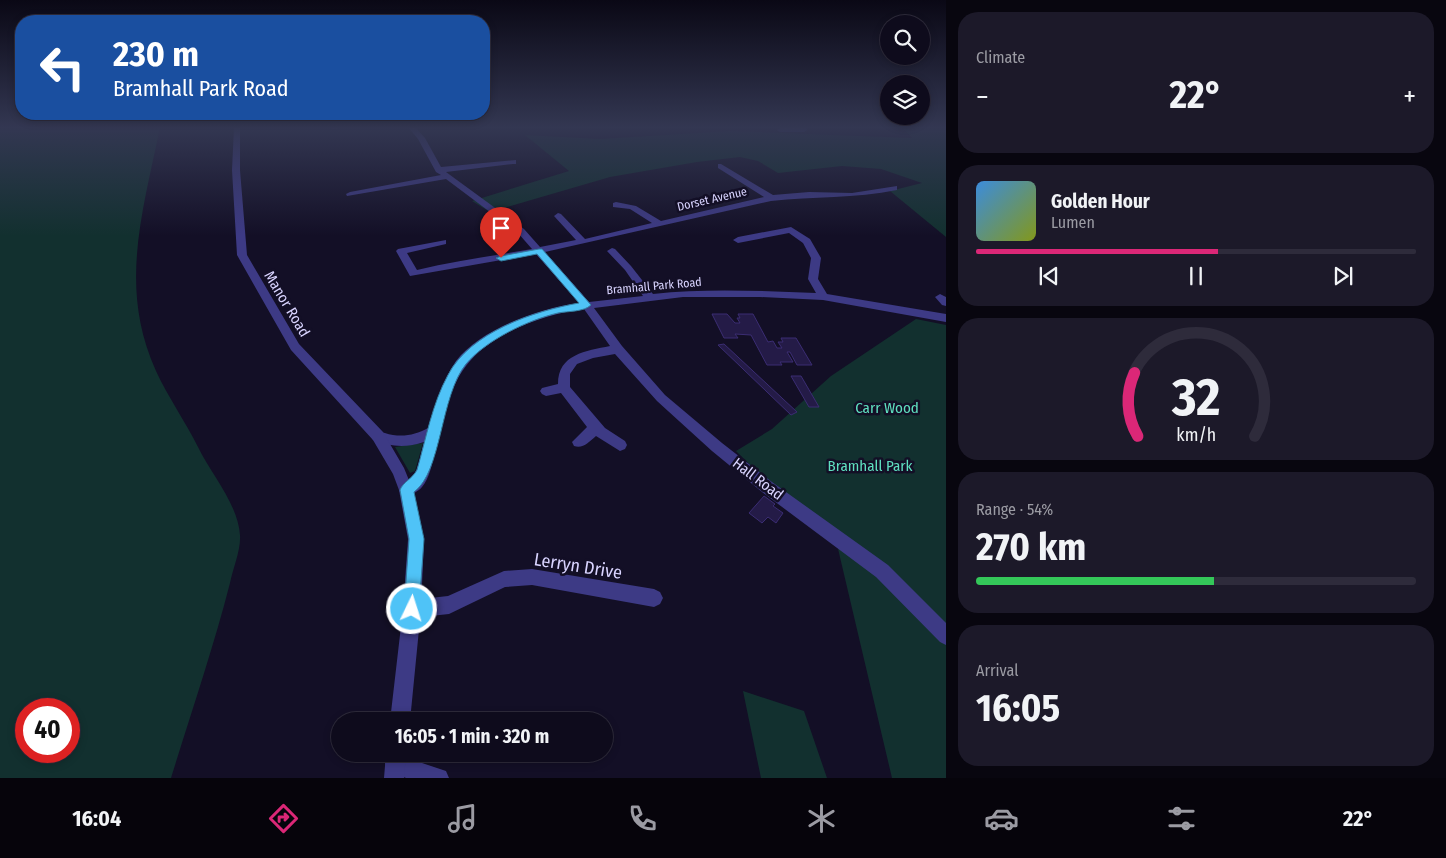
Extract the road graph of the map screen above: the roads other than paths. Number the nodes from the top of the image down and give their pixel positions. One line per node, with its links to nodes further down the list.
1 (236, 163): 27 (street, Manor Road)
2 (435, 163): 5 (street)
3 (501, 163): 5 (street)
4 (721, 166): 9 (street)
5 (439, 170): 6 (street)
6 (446, 176): 8 (street); 16 (street)
7 (894, 188): 9 (street, Dorset Avenue)
8 (350, 194)
9 (770, 198): 12 (street, Dorset Avenue)
10 (616, 205): 12 (street)
11 (558, 216): 15 (street)
12 (659, 224): 15 (street, Dorset Avenue)
13 (738, 240): 18 (street)
14 (443, 242): 16 (street, Dorset Avenue)
15 (583, 242): 16 (street, Dorset Avenue)
16 (539, 251): 20 (street)
17 (612, 251): 19 (street)
18 (823, 297): 19 (street, Bramhall Park Road); 21 (street, Bramhall Park Road)
19 (650, 298): 20 (street, Bramhall Park Road)
20 (586, 305): 22 (street, Hall Road); 26 (street, Bramhall Park Road)
21 (946, 318)
22 (618, 349): 23 (street); 33 (street, Hall Road)
23 (564, 388): 24 (street); 25 (street)
24 (546, 390)
25 (596, 428): 28 (street); 29 (street)
26 (434, 431): 27 (street); 30 (street, Bramhall Park Road)
27 (378, 436): 30 (street, Manor Road)
28 (580, 442)
29 (620, 445)
30 (406, 490): 32 (street, Manor Road)
31 (654, 598): 32 (street, Lerryn Drive)
32 (412, 609): 34 (street, Manor Road)
33 (946, 636)
34 (401, 712)
35 (395, 765): 36 (street)
36 (439, 778)

